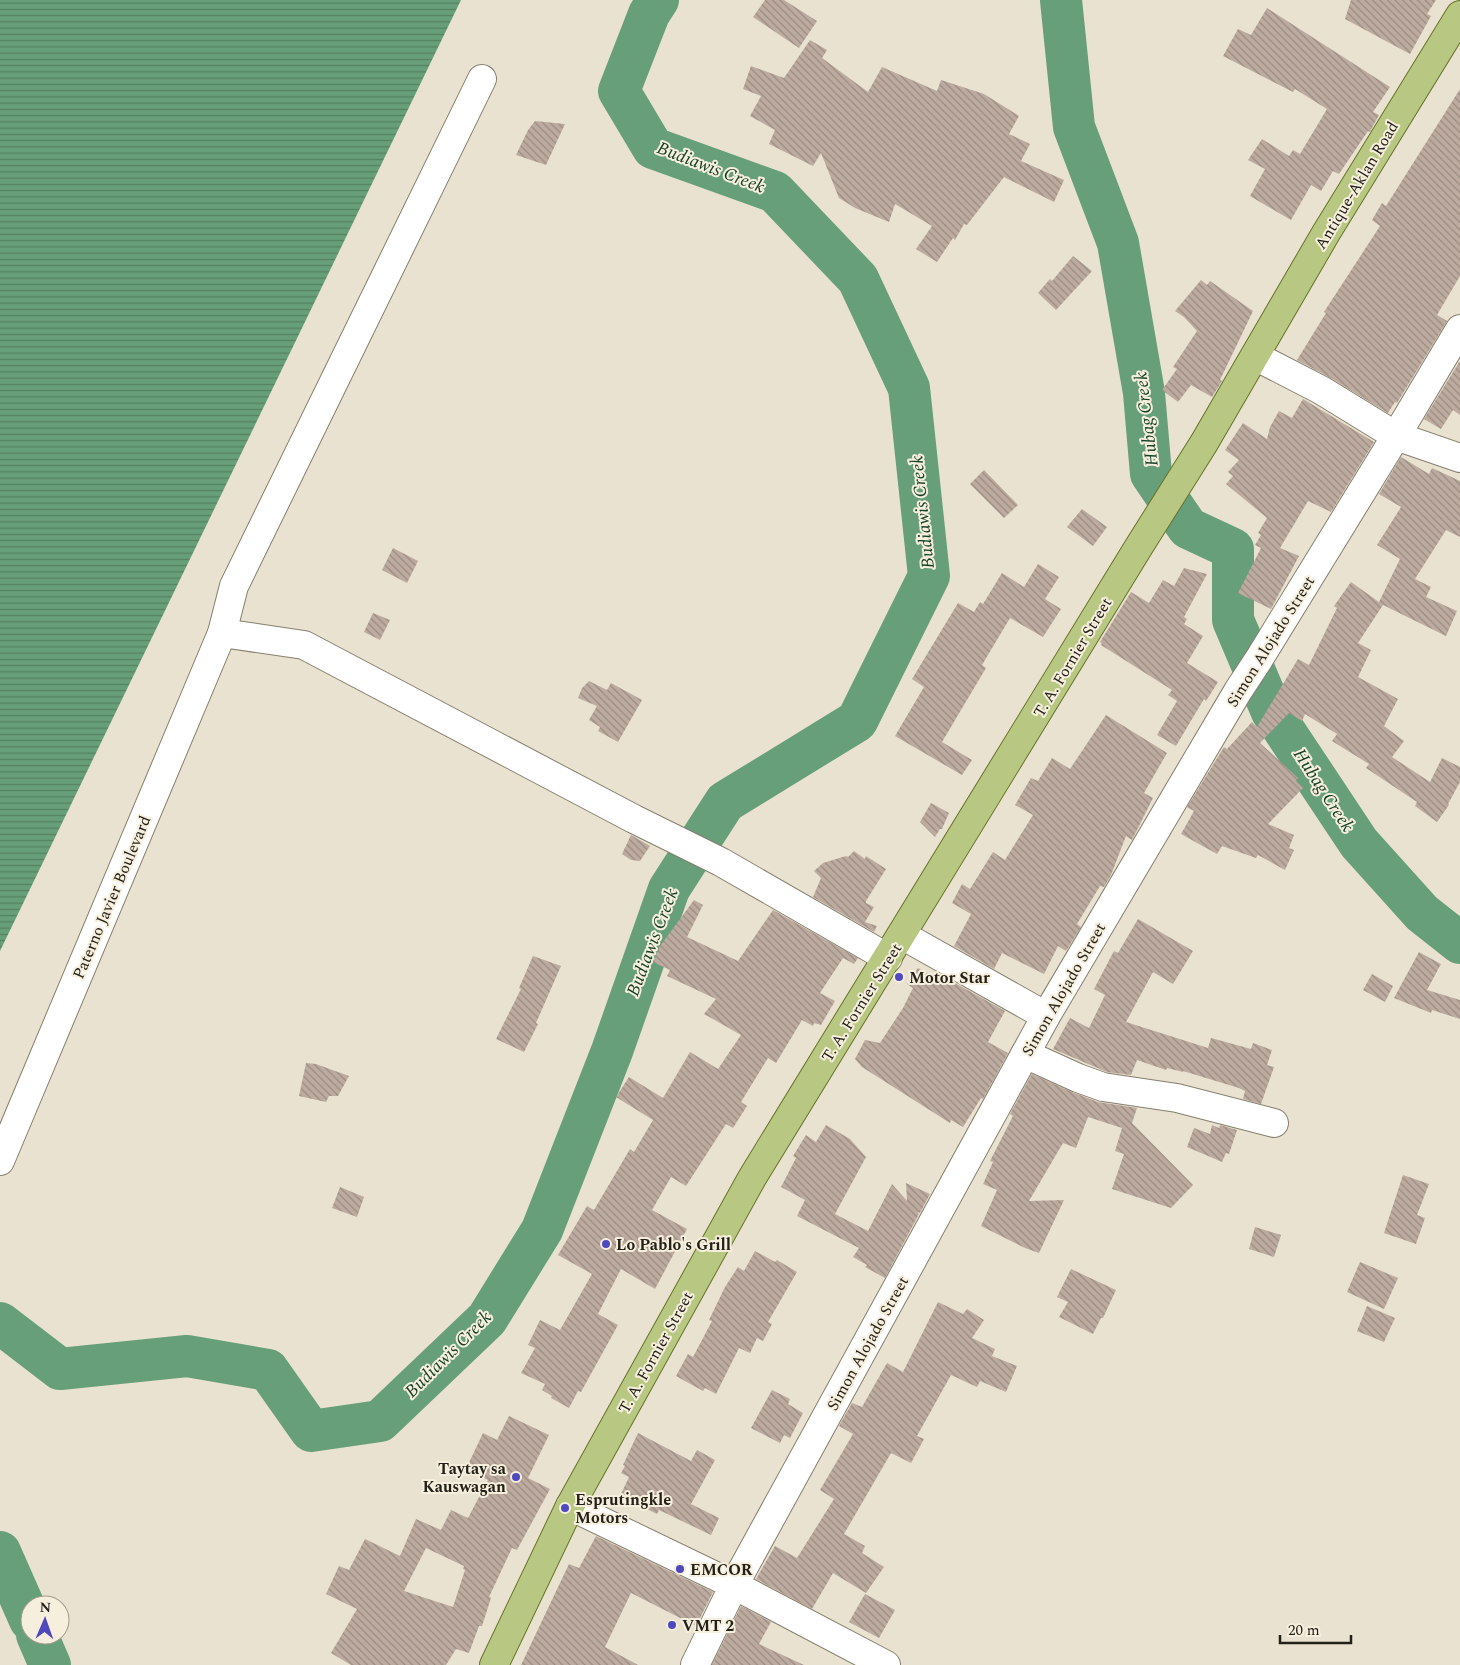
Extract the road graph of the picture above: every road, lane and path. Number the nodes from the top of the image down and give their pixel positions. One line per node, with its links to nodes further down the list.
1 (1460, 15): 4 (main road, Antique-Aklan Road)
2 (482, 79): 7 (street, Paterno Javier Boulevard)
3 (1460, 329): 5 (street, Simon Alojado Street)
4 (1255, 356): 5 (street); 8 (main road, T. A. Fornier Street)
5 (1396, 436): 6 (street); 9 (street, Simon Alojado Street)
6 (1460, 458)
7 (222, 633): 8 (street); 12 (street, Paterno Javier Boulevard)
8 (895, 947): 9 (street); 13 (main road, T. A. Fornier Street)
9 (1046, 1016): 10 (street, Simon Alojado Street)
10 (1026, 1054): 11 (street); 14 (street, Simon Alojado Street)
11 (1274, 1123)
12 (0, 1161)
13 (570, 1506): 14 (street); 15 (main road, T. A. Fornier Street)
14 (734, 1585): 16 (street, Simon Alojado Street); 17 (street)
15 (494, 1665)
16 (695, 1665)
17 (886, 1665)

